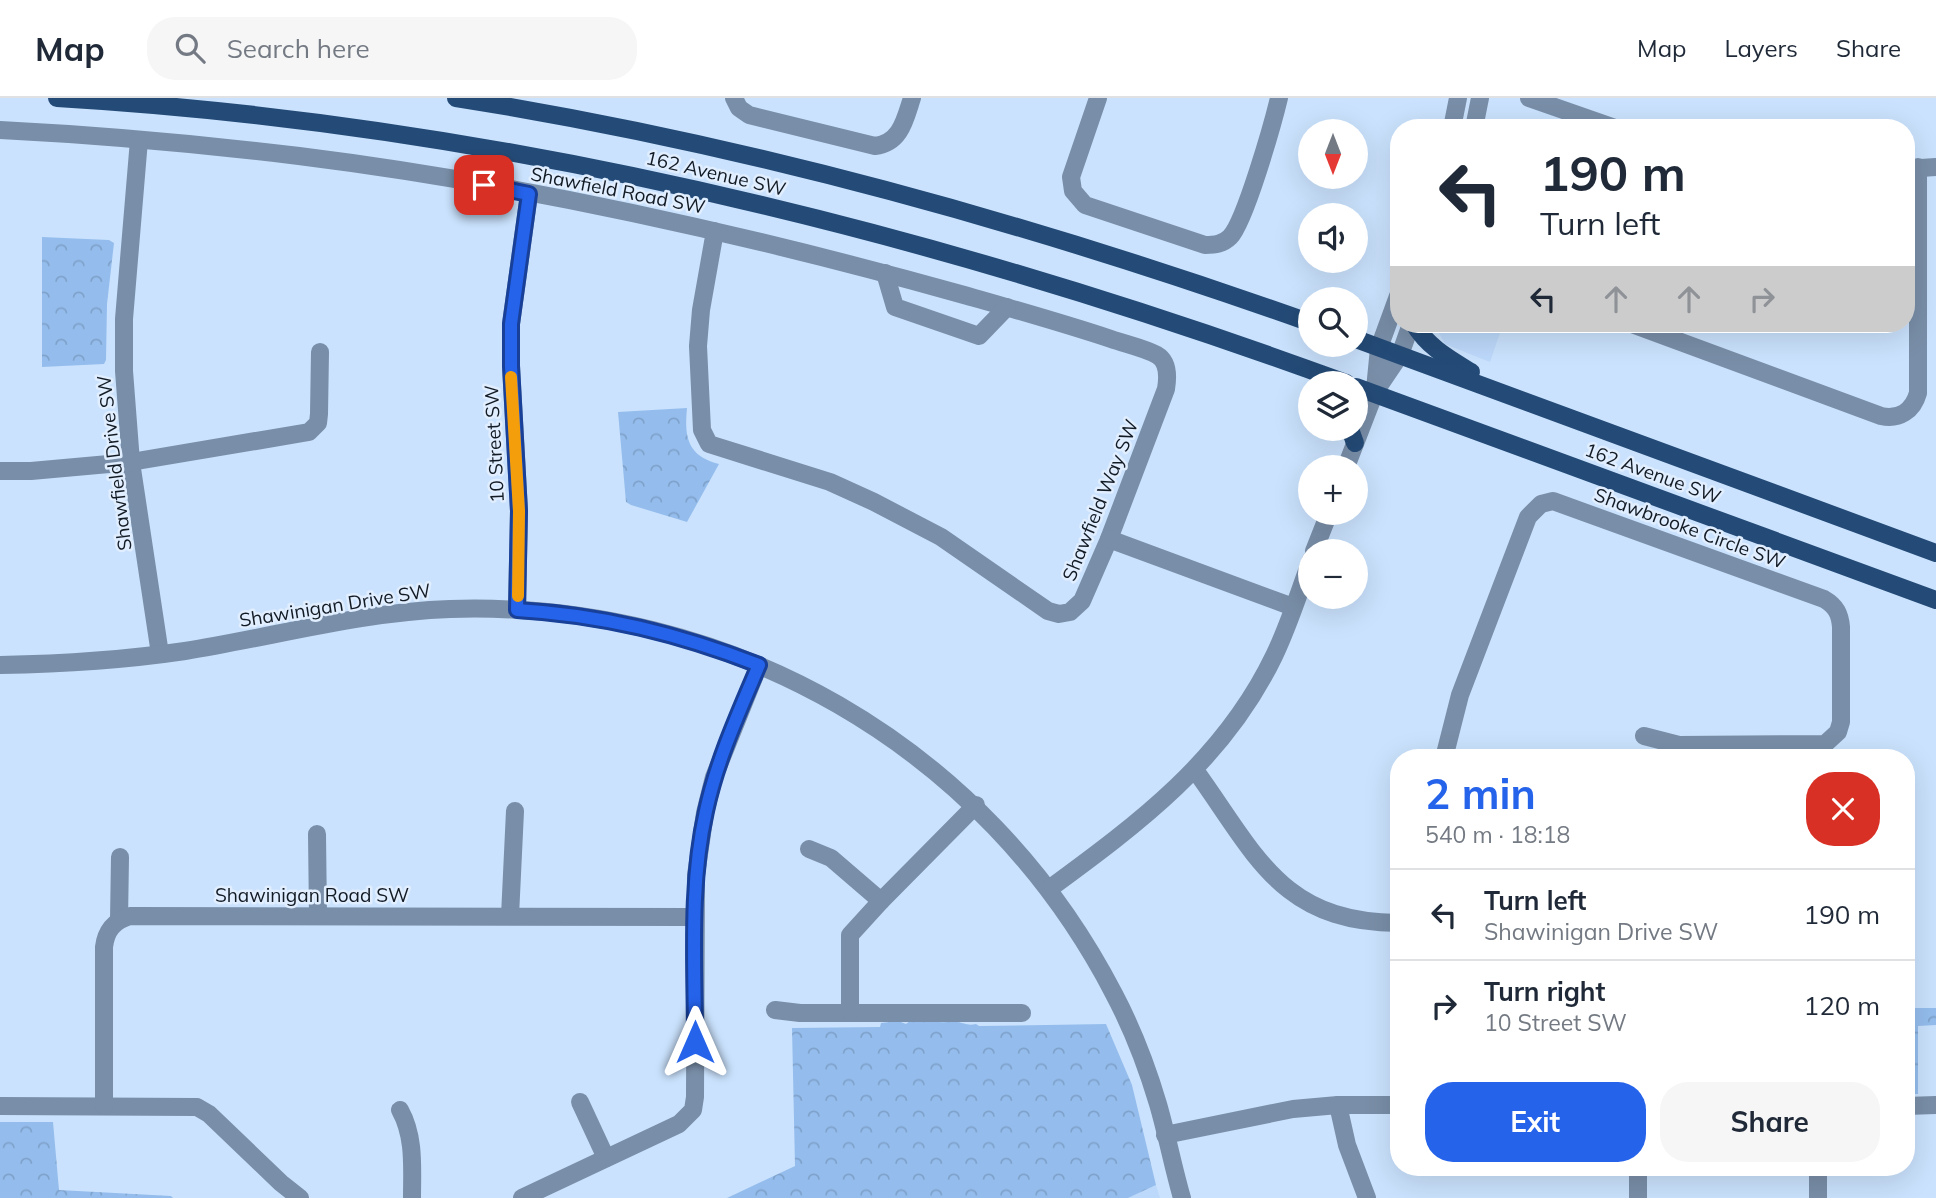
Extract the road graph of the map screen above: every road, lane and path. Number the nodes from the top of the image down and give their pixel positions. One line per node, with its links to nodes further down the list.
1 (57, 98): 28 (main road, 162 Avenue SW)
2 (456, 98): 21 (main road, 162 Avenue SW)
3 (734, 98): 4 (street)
4 (912, 98)
5 (1098, 98): 6 (street)
6 (1279, 98)
7 (1458, 98): 10 (street)
8 (1480, 98): 11 (street)
9 (1529, 98): 12 (street)
10 (1454, 119)
11 (1476, 119)
12 (1589, 119)
13 (0, 130): 14 (street, Shawfield Road SW)
14 (139, 140): 16 (street, Shawfield Road SW); 37 (street, Shawfield Drive SW)
15 (1920, 168): 24 (street)
16 (529, 194): 17 (street, Shawfield Road SW); 44 (street, 10 Street SW)
17 (715, 231): 18 (street, Shawfield Road SW); 39 (street, Shawfield Way SW)
18 (885, 273): 19 (street, Shawfield Road SW); 19 (street)
19 (1007, 307): 30 (street, Shawfield Road SW)
20 (1390, 318): 26 (street)
21 (1298, 319)
22 (1409, 333): 29 (street)
23 (1419, 333): 35 (main road)
24 (1656, 333)
25 (1368, 344): 26 (main road, 162 Avenue SW)
26 (1379, 348): 29 (main road, 162 Avenue SW); 34 (street)
27 (320, 352): 37 (street)
28 (1266, 355): 31 (main road, 162 Avenue SW); 32 (main road)
29 (1400, 355): 34 (street); 35 (main road, 162 Avenue SW)
30 (1166, 367): 39 (street, Shawfield Way SW)
31 (1312, 371)
32 (1298, 375)
33 (1368, 390): 34 (main road, 162 Avenue SW)
34 (1375, 392): 36 (street); 42 (main road, 162 Avenue SW)
35 (1510, 396): 40 (main road, 162 Avenue SW)
36 (1368, 406)
37 (131, 462): 38 (street); 45 (street, Shawfield Drive SW)
38 (0, 471)
39 (1110, 539): 43 (street)
40 (1936, 552)
41 (1298, 594): 43 (street)
42 (1936, 600)
43 (1293, 607): 52 (street)
44 (517, 610): 45 (street, Shawinigan Drive SW); 47 (street, Shawinigan Drive SW)
45 (160, 654): 46 (street, Shawinigan Drive SW)
46 (0, 665)
47 (759, 665): 53 (street, Shawinigan Drive SW); 62 (street)
48 (1644, 736): 50 (street)
49 (1446, 749): 51 (street, Shawbrooke Circle SW)
50 (1702, 749)
51 (1768, 749)
52 (1195, 770): 58 (street); 64 (street)
53 (975, 806): 58 (street, Shawinigan Drive SW); 59 (street)
54 (515, 811): 61 (street)
55 (317, 834): 60 (street)
56 (809, 849): 59 (street)
57 (120, 857): 63 (street)
58 (1049, 890): 76 (street, Shawinigan Drive SW)
59 (881, 901): 66 (street)
60 (318, 916): 61 (street, Shawinigan Road SW); 63 (street, Shawinigan Road SW)
61 (510, 916): 62 (street, Shawinigan Road SW)
62 (695, 917): 77 (street)
63 (119, 920): 74 (street)
64 (1390, 923)
65 (775, 1010): 66 (street)
66 (850, 1012): 67 (street)
67 (1022, 1013)
68 (580, 1102): 77 (street)
69 (1338, 1105): 70 (street); 76 (street); 84 (street)
70 (1390, 1105)
71 (1915, 1105): 72 (street)
72 (1936, 1105)
73 (0, 1106): 74 (street)
74 (104, 1106): 80 (street)
75 (400, 1110): 81 (street)
76 (1165, 1135): 83 (street, Shawinigan Drive SW)
77 (606, 1158): 82 (street)
78 (1638, 1176): 85 (street)
79 (1818, 1176): 86 (street)
80 (300, 1198)
81 (412, 1198)
82 (522, 1198)
83 (1182, 1198)
84 (1367, 1198)
85 (1638, 1198)
86 (1818, 1198)

